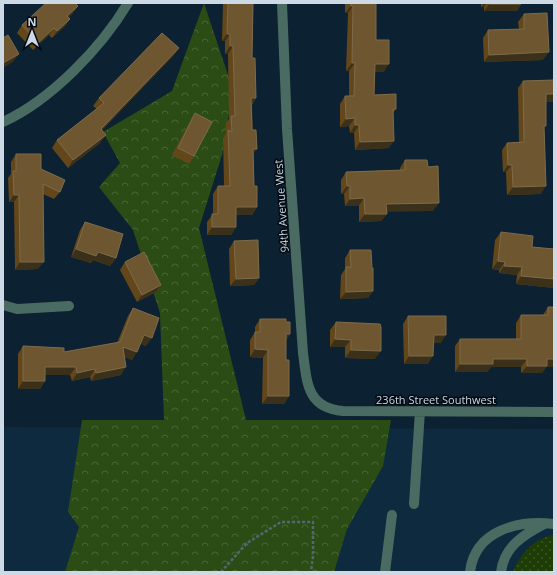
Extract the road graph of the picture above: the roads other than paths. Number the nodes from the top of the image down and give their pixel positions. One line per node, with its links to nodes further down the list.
1 (128, 3): 3 (street)
2 (282, 3): 6 (street, 94th Avenue West)
3 (3, 122)
4 (3, 305): 5 (street)
5 (69, 306)
6 (319, 404): 7 (street, 236th Street Southwest)
7 (420, 411): 8 (street, 236th Street Southwest); 9 (street)
8 (554, 412)
9 (414, 504)
10 (392, 515): 12 (street)
11 (549, 524): 13 (street); 14 (street)
12 (385, 572)
13 (470, 572)
14 (501, 572)

